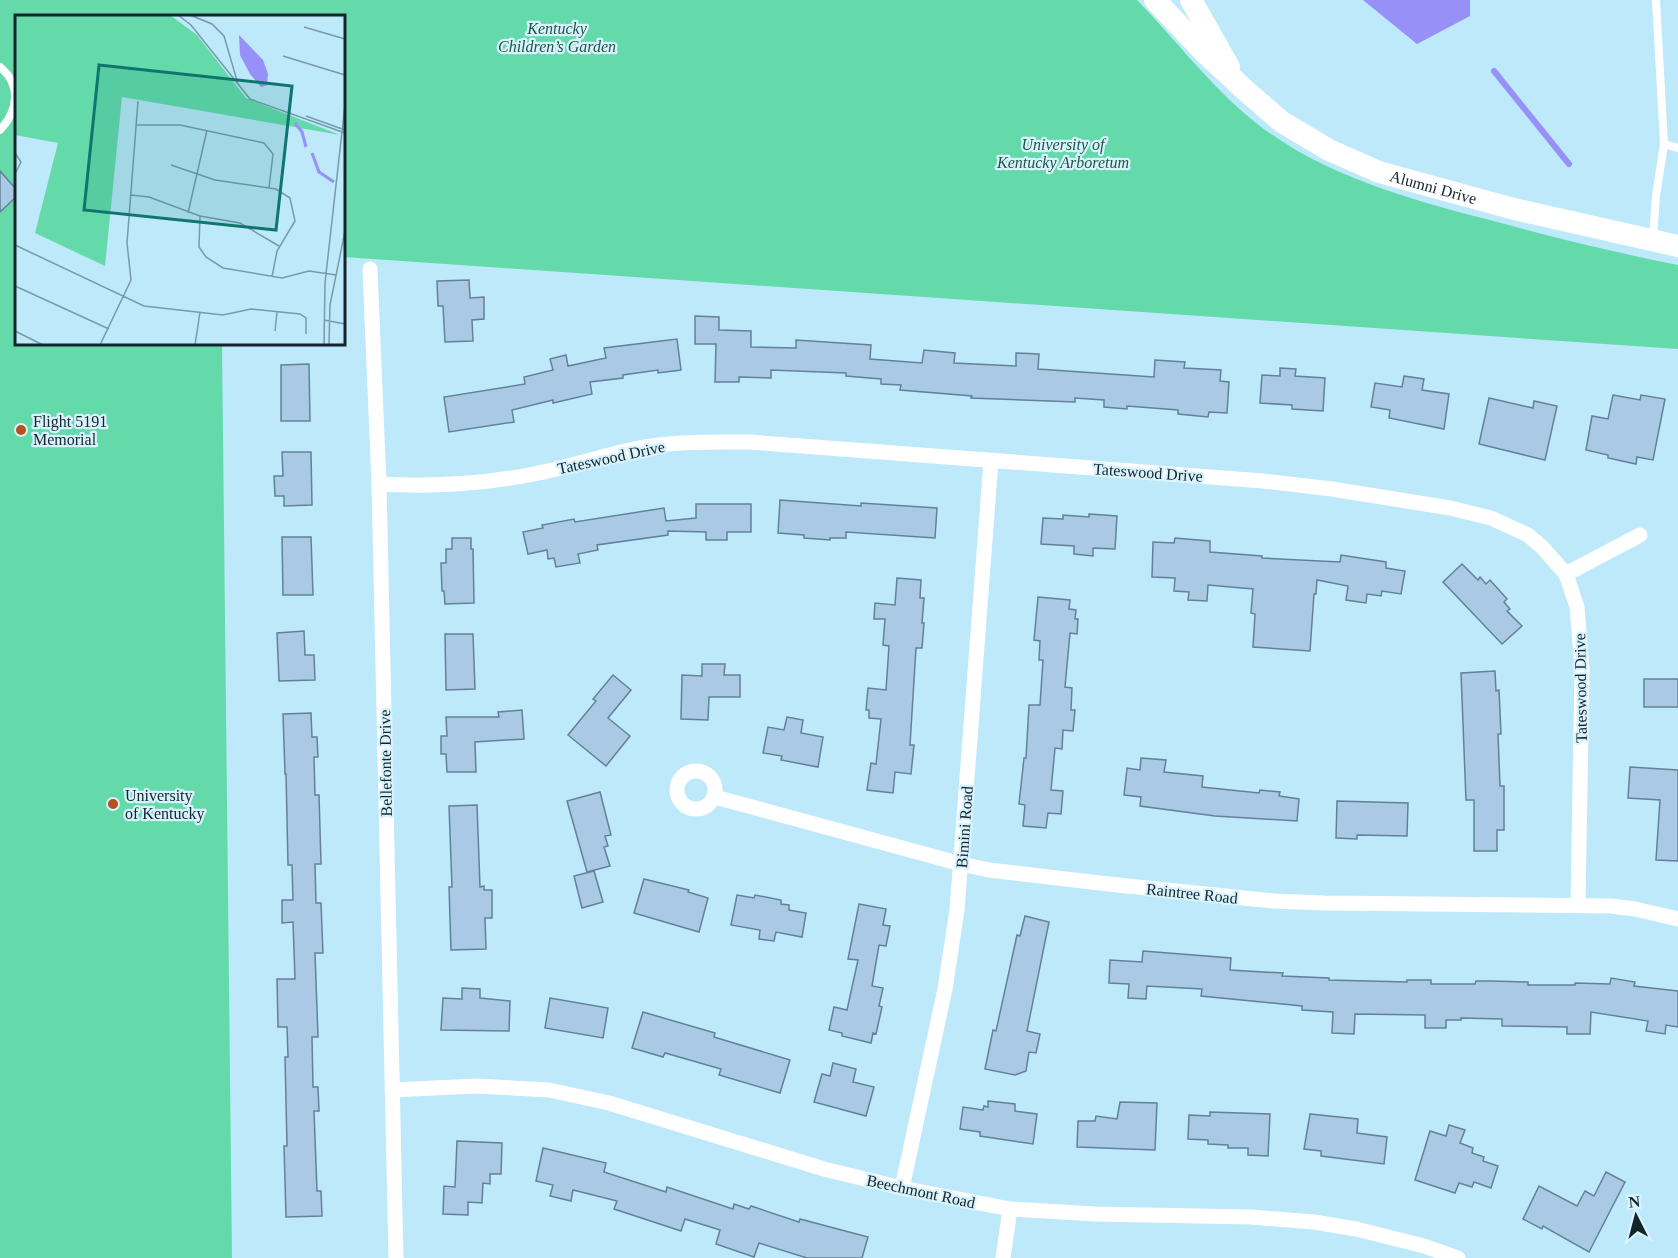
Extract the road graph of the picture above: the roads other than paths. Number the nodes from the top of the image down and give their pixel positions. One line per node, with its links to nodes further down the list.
1 (1155, 0): 5 (main road, Alumni Drive)
2 (1191, 0): 5 (main road, Alumni Drive)
3 (1656, 0): 9 (lane)
4 (0, 67): 6 (lane)
5 (1237, 81): 11 (main road, Alumni Drive)
6 (15, 90)
7 (15, 106): 8 (lane)
8 (0, 130)
9 (1665, 144): 10 (lane); 11 (lane)
10 (1678, 148)
11 (1653, 239): 12 (main road, Alumni Drive); 13 (main road, Alumni Drive)
12 (1678, 239)
13 (1678, 246)
14 (370, 269): 16 (street, Bellefonte Drive)
15 (991, 461): 16 (street, Tateswood Drive); 18 (street, Tateswood Drive); 20 (street, Bimini Road)
16 (379, 484): 23 (street, Bellefonte Drive)
17 (1640, 535): 18 (street)
18 (1566, 574): 21 (street, Tateswood Drive)
19 (715, 797): 20 (street, Raintree Road)
20 (961, 864): 21 (street, Raintree Road); 24 (street, Bimini Road)
21 (1578, 905): 22 (street, Raintree Road)
22 (1678, 919)
23 (392, 1090): 24 (street, Beechmont Road); 26 (street, Bellefonte Drive)
24 (902, 1188): 25 (street, Beechmont Road)
25 (1010, 1209): 27 (street); 28 (street, Beechmont Road)
26 (396, 1258)
27 (1003, 1258)
28 (1458, 1258)

